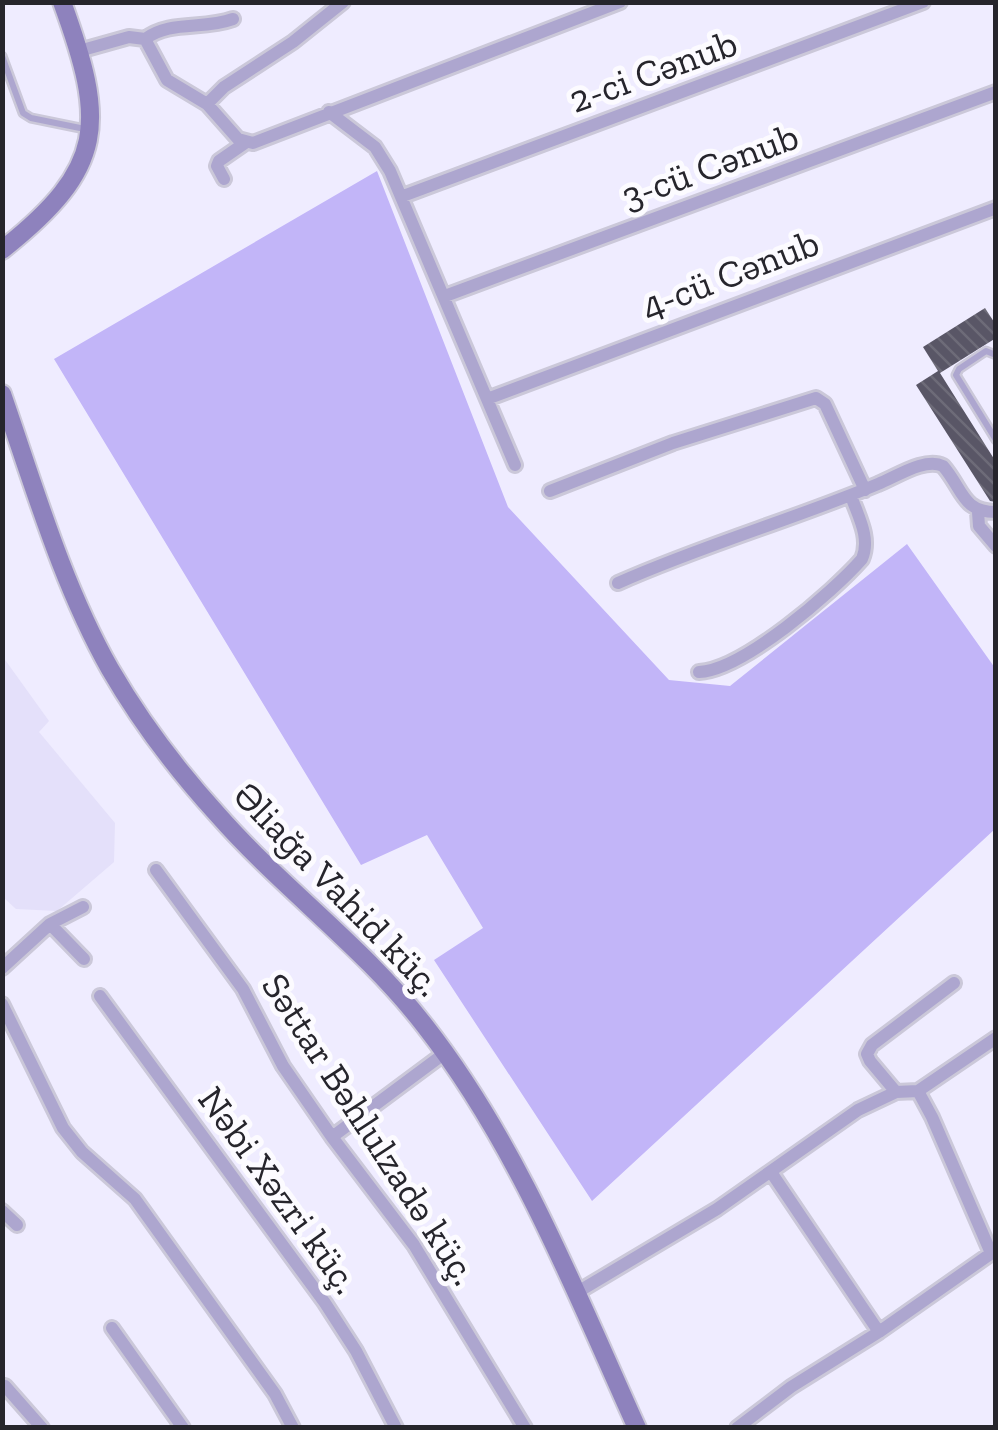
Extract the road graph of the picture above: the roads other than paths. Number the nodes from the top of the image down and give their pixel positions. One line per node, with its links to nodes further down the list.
1 (62, 2): 7 (street)
2 (343, 2): 10 (street)
3 (620, 2): 11 (street)
4 (923, 2): 15 (street, 2-ci Cənub)
5 (232, 19): 6 (street)
6 (145, 39): 7 (street); 10 (street)
7 (79, 51): 12 (street)
8 (2, 56): 12 (lane)
9 (996, 92): 18 (street, 3-cü Cənub)
10 (207, 104): 13 (street)
11 (329, 112): 13 (street); 15 (street)
12 (91, 130): 17 (street)
13 (245, 143): 14 (street)
14 (224, 179)
15 (403, 196): 18 (street)
16 (996, 208): 21 (street, 4-cü Cənub)
17 (2, 250)
18 (445, 296): 21 (street)
19 (996, 355): 22 (lane)
20 (2, 394): 41 (street, Əliağa Vahid küç.)
21 (487, 399): 23 (street)
22 (996, 440)
23 (515, 465)
24 (865, 490): 25 (street); 26 (street); 27 (street)
25 (550, 491)
26 (851, 496): 30 (street); 31 (street)
27 (978, 512): 28 (street); 29 (street)
28 (996, 512)
29 (996, 546)
30 (618, 584)
31 (699, 672)
32 (156, 870): 44 (street, Səttar Bəhlulzadə küç.)
33 (83, 907): 34 (street)
34 (50, 924): 35 (street); 36 (street)
35 (84, 959)
36 (2, 968)
37 (954, 983): 43 (street)
38 (100, 996): 56 (street, Nəbi Xəzri küç.)
39 (2, 1004): 55 (street)
40 (996, 1038): 42 (street)
41 (445, 1053): 44 (street); 49 (street, Əliağa Vahid küç.)
42 (918, 1090): 43 (street); 48 (street)
43 (896, 1092): 45 (street)
44 (332, 1137): 57 (street, Səttar Bəhlulzadə küç.)
45 (770, 1172): 49 (street); 51 (street)
46 (2, 1210): 47 (street)
47 (17, 1225)
48 (993, 1252): 51 (street)
49 (576, 1293): 58 (street, Əliağa Vahid küç.)
50 (112, 1328): 54 (street)
51 (880, 1332): 59 (street)
52 (5, 1386): 53 (street)
53 (42, 1428)
54 (183, 1428)
55 (293, 1428)
56 (396, 1428)
57 (525, 1428)
58 (637, 1428)
59 (737, 1428)

